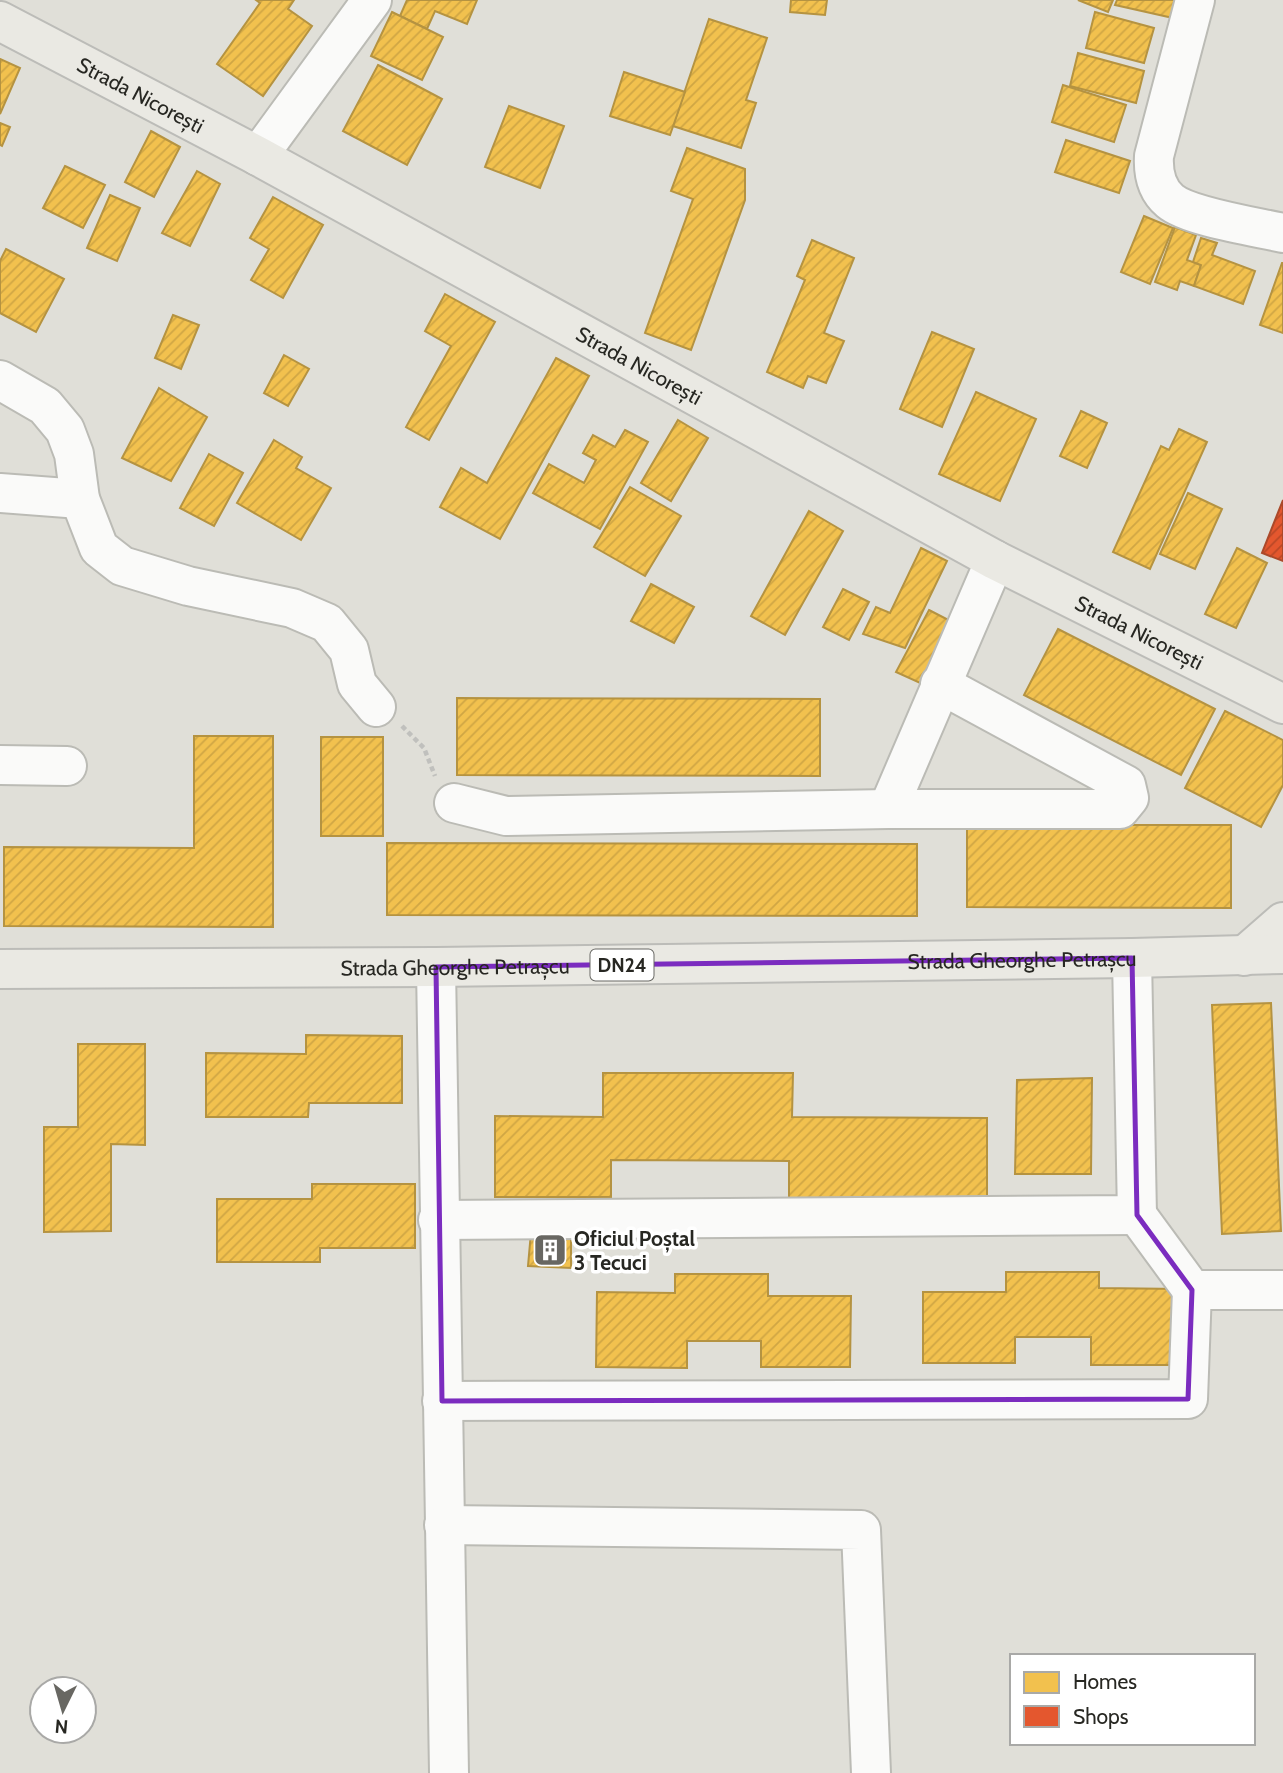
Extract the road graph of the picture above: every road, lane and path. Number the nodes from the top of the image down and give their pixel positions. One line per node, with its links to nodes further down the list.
1 (372, 0): 4 (street)
2 (1195, 0): 5 (street)
3 (0, 21): 4 (main road, Strada Nicorești)
4 (258, 156): 9 (main road, Strada Nicorești)
5 (1283, 233)
6 (0, 380): 8 (street)
7 (0, 493): 8 (street)
8 (80, 499): 12 (street)
9 (995, 560): 10 (street); 11 (main road, Strada Nicorești)
10 (940, 684): 16 (street); 16 (street)
11 (1283, 704)
12 (376, 708): 15 (path)
13 (0, 765): 14 (street)
14 (67, 766)
15 (454, 803): 16 (street)
16 (888, 809)
17 (1283, 922): 19 (main road)
18 (1283, 954): 19 (main road, Strada Gheorghe Petrașcu / DN24)
19 (1244, 956): 20 (main road, Strada Gheorghe Petrașcu / DN24)
20 (1132, 958): 21 (main road, Strada Gheorghe Petrașcu / DN24); 23 (street)
21 (436, 967): 22 (main road, Strada Gheorghe Petrașcu / DN24); 24 (street)
22 (0, 969)
23 (1137, 1214): 24 (street); 25 (street)
24 (438, 1220): 27 (street)
25 (1192, 1290): 26 (street); 27 (street)
26 (1283, 1290)
27 (442, 1401): 28 (street)
28 (444, 1525): 29 (street); 30 (street)
29 (449, 1773)
30 (871, 1773)

